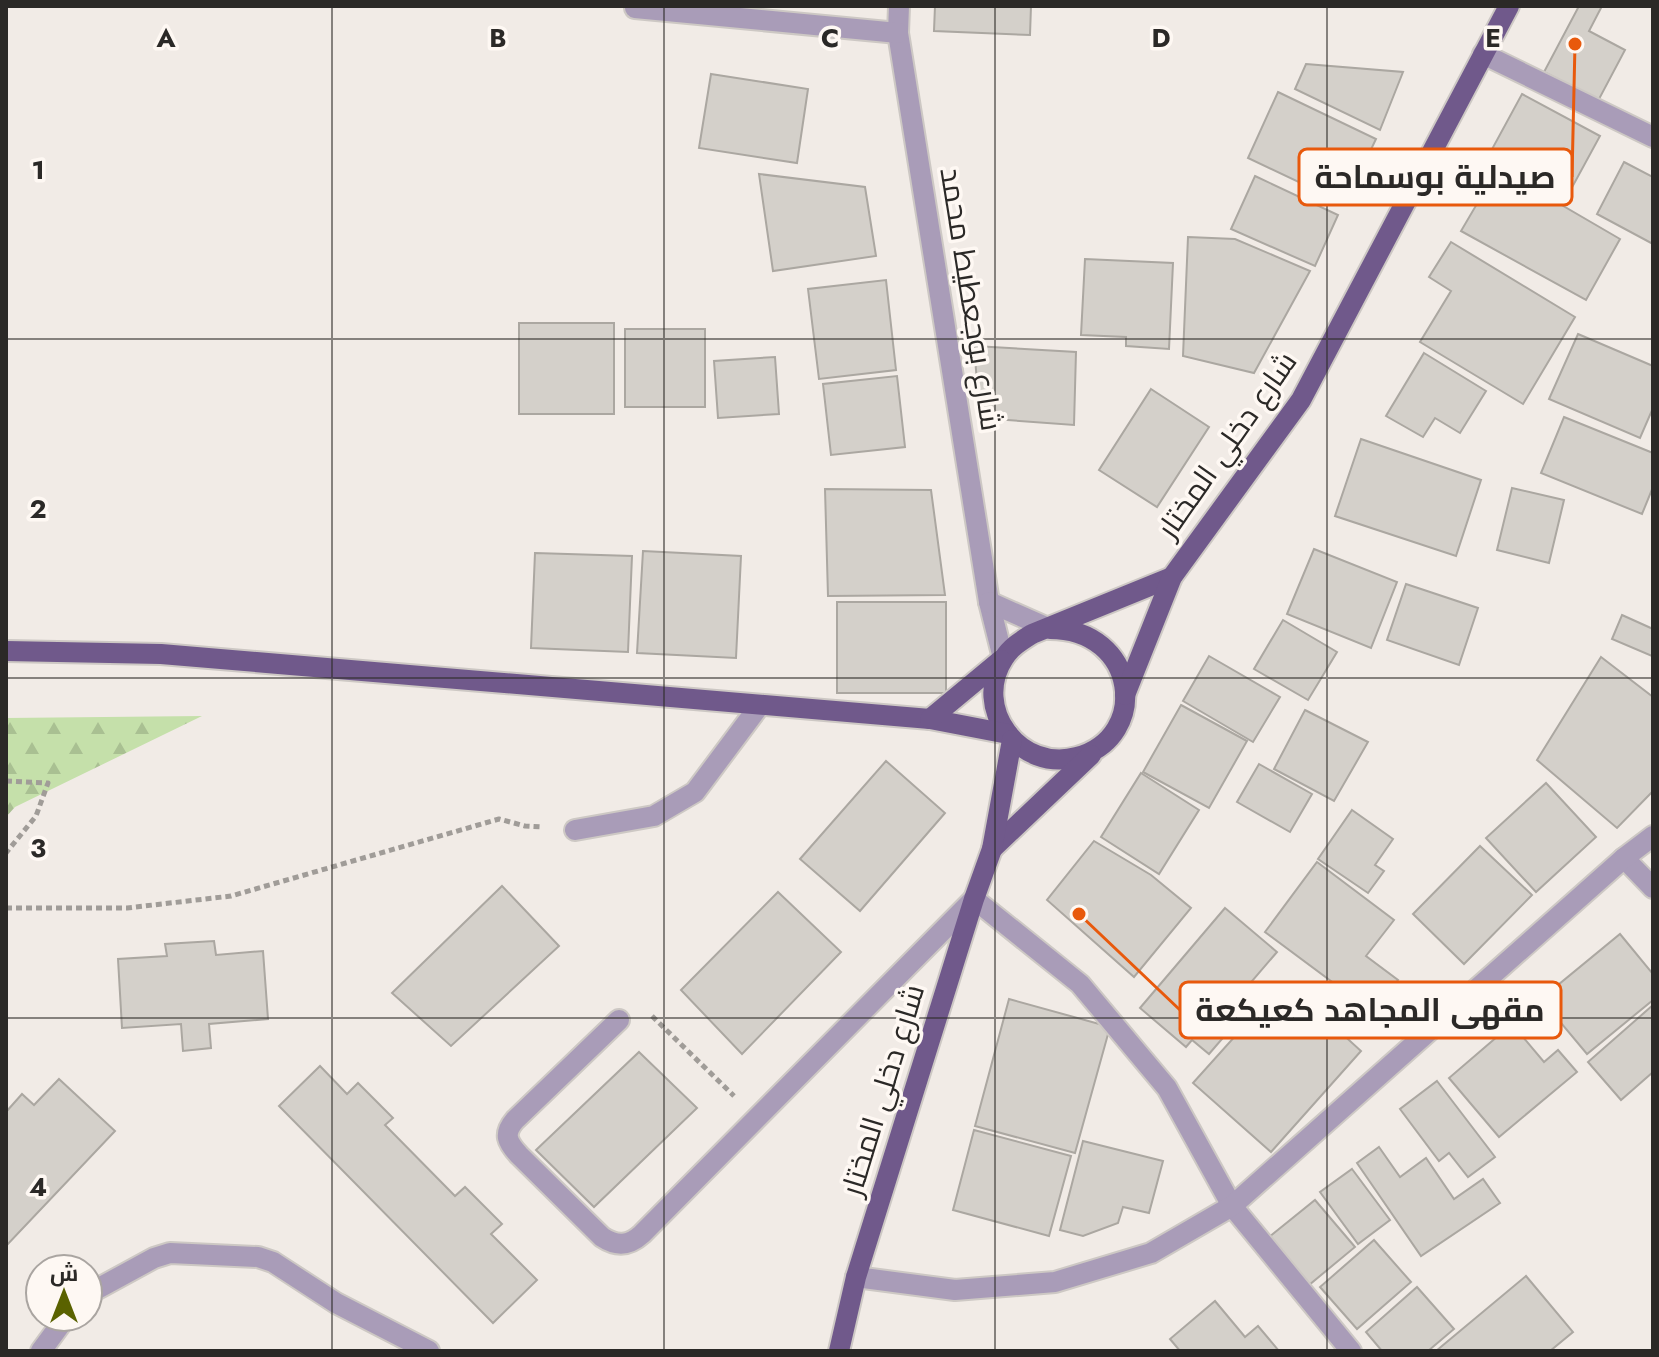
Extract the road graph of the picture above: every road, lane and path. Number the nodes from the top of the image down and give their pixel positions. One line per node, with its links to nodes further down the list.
1 (899, 6): 4 (street, شارع بوجعطيط محمد)
2 (1509, 6): 5 (main road, شارع دخلي المختار)
3 (635, 8): 4 (street)
4 (898, 33): 8 (street, شارع بوجعطيط محمد)
5 (1483, 54): 6 (street); 7 (main road, شارع دخلي المختار)
6 (1653, 137)
7 (1172, 577): 9 (main road); 12 (main road, شارع دخلي المختار)
8 (989, 602): 9 (street); 11 (street, شارع بوجعطيط محمد)
9 (1050, 629): 11 (main road); 12 (main road)
10 (6, 651): 13 (main road)
11 (1003, 658): 14 (main road); 15 (main road)
12 (1125, 695): 16 (main road)
13 (760, 705): 14 (main road); 18 (street)
14 (930, 719): 15 (main road)
15 (1010, 737): 16 (main road); 20 (main road, شارع دخلي المختار)
16 (1103, 743): 20 (main road)
17 (6, 781): 21 (path)
18 (575, 830): 25 (path)
19 (1653, 836): 22 (street)
20 (992, 849): 24 (main road, شارع دخلي المختار)
21 (6, 853)
22 (1624, 858): 23 (street); 29 (street)
23 (1653, 888)
24 (974, 899): 28 (street); 29 (street); 30 (main road, شارع دخلي المختار)
25 (6, 908)
26 (651, 1014): 28 (path)
27 (619, 1020): 28 (street)
28 (757, 1119)
29 (1232, 1206): 30 (street); 36 (street)
30 (856, 1277): 35 (main road, شارع دخلي المختار)
31 (104, 1285): 34 (street)
32 (54, 1333): 33 (street)
33 (41, 1351)
34 (429, 1351)
35 (839, 1351)
36 (1351, 1351)

